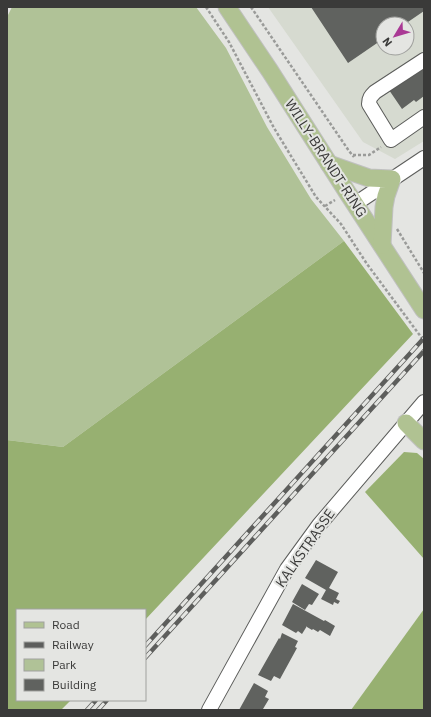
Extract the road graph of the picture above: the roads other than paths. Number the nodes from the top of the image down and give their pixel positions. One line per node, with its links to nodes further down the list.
1 (227, 7): 5 (main road, WILLY-BRANDT-RING)
2 (424, 60): 3 (street)
3 (424, 117)
4 (424, 158): 6 (street)
5 (329, 164): 6 (main road); 7 (main road, WILLY-BRANDT-RING)
6 (392, 179): 7 (street); 8 (main road)
7 (355, 204): 8 (main road, WILLY-BRANDT-RING)
8 (382, 245): 9 (main road, WILLY-BRANDT-RING)
9 (424, 310)
10 (424, 402): 11 (street, KALKSTRASSE)
11 (406, 423): 12 (main road); 13 (street, KALKSTRASSE)
12 (424, 441)
13 (209, 710)

